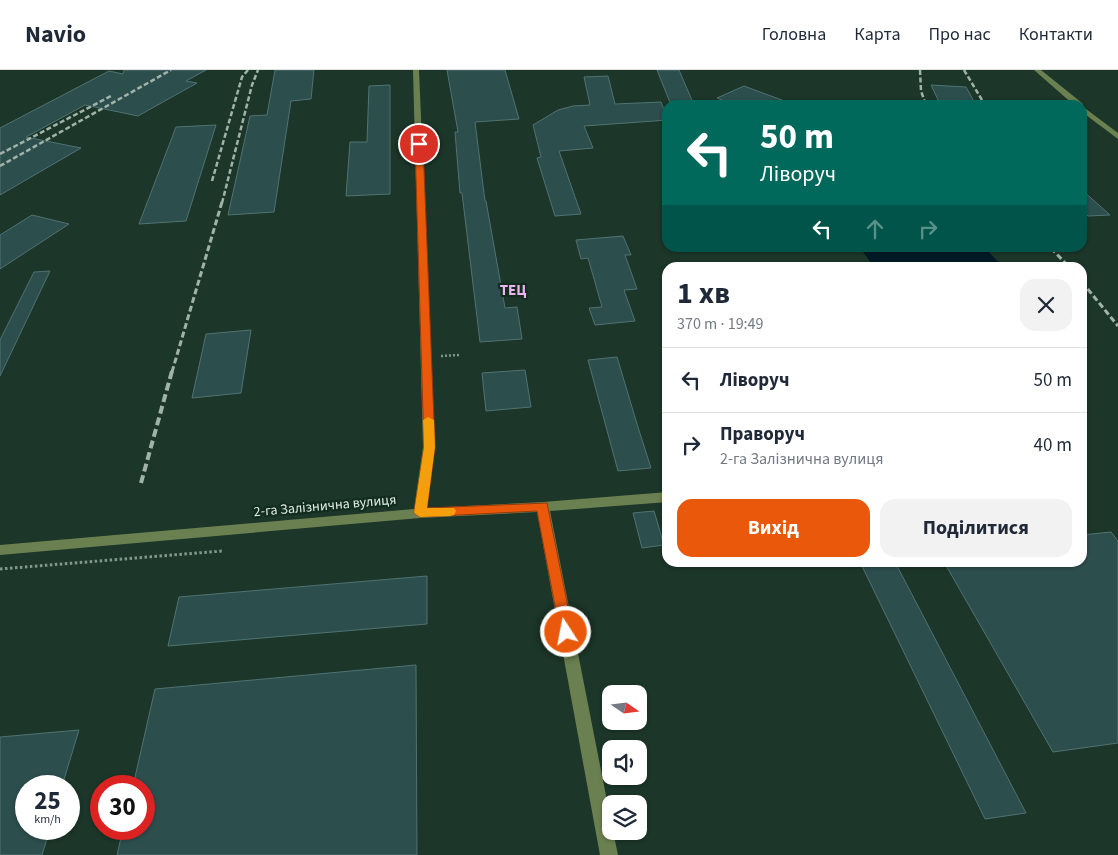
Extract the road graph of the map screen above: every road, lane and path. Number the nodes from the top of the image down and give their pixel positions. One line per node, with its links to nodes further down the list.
1 (416, 70): 7 (street)
2 (1037, 70): 3 (street)
3 (1073, 100)
4 (1087, 112): 5 (street)
5 (1118, 137)
6 (460, 354): 7 (path)
7 (426, 357): 10 (street)
8 (662, 497): 9 (street, 2-га Залізнична вулиця)
9 (542, 506): 10 (street, 2-га Залізнична вулиця); 14 (street)
10 (420, 513): 11 (street, 2-га Залізнична вулиця)
11 (0, 550)
12 (222, 551): 13 (path)
13 (0, 569)
14 (609, 855)

